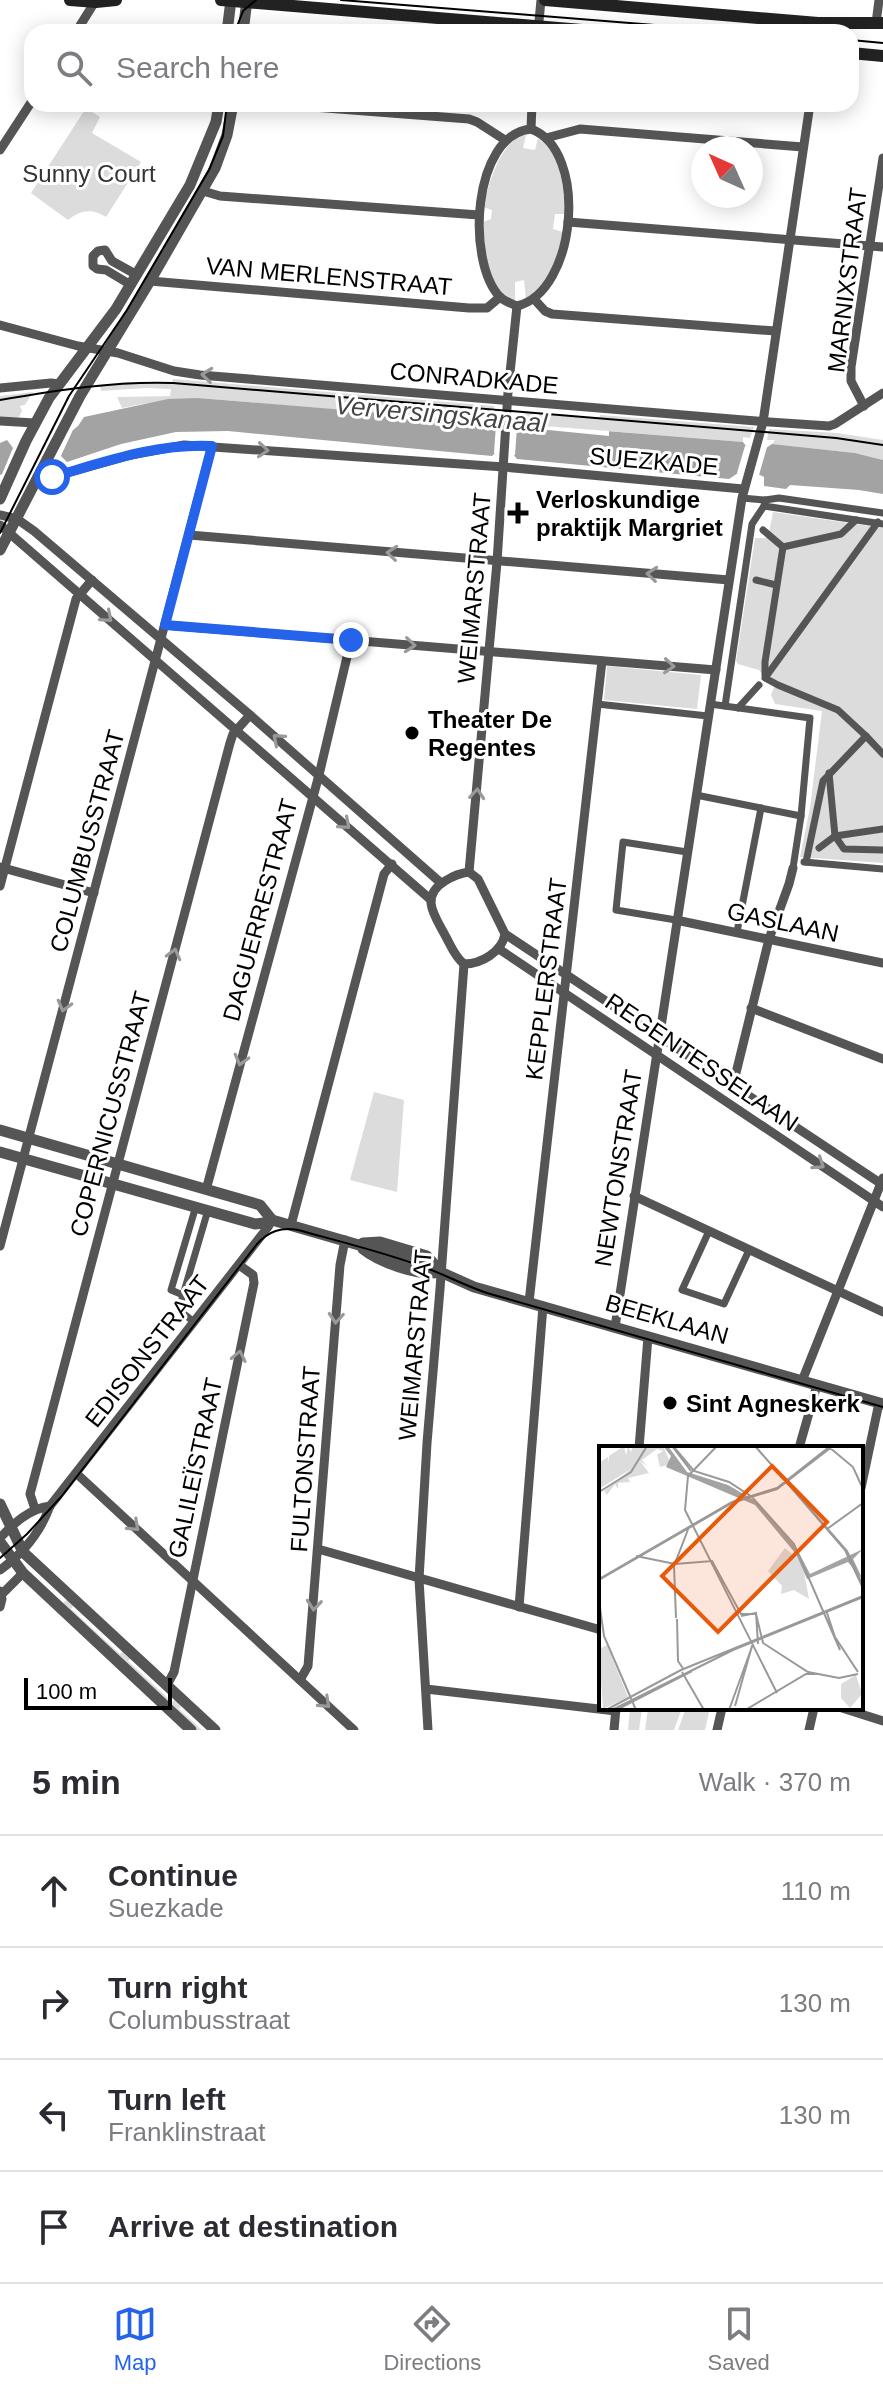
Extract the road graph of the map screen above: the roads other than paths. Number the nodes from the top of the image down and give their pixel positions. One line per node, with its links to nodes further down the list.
1 (70, 0): 7 (main road)
2 (116, 0): 7 (main road)
3 (221, 0): 4 (main road)
4 (230, 0): 8 (main road); 11 (street)
5 (543, 0): 9 (main road); 14 (street)
6 (879, 0): 9 (street)
7 (96, 1): 10 (street)
8 (247, 1): 12 (street); 13 (main road)
9 (874, 23)
10 (81, 24)
11 (228, 24)
12 (244, 24)
13 (486, 24)
14 (539, 24)
15 (859, 54): 16 (main road)
16 (883, 56)
17 (25, 112): 27 (street)
18 (218, 112): 41 (street)
19 (231, 112): 29 (street)
20 (378, 112): 25 (street)
21 (532, 112): 23 (street)
22 (809, 112): 26 (street, NEWTONSTRAAT)
23 (531, 129): 24 (street); 25 (street)
24 (546, 138): 26 (street); 31 (street)
25 (505, 140): 30 (street)
26 (803, 147): 32 (street, NEWTONSTRAAT)
27 (0, 150)
28 (883, 158): 33 (street, MARNIXSTRAAT)
29 (203, 191): 30 (street); 35 (street)
30 (479, 215): 36 (street)
31 (568, 222): 32 (street); 37 (street)
32 (789, 241): 33 (street); 40 (street, NEWTONSTRAAT)
33 (869, 246): 34 (street); 47 (street, MARNIXSTRAAT)
34 (883, 247)
35 (150, 281): 36 (street, VAN MERLENSTRAAT); 42 (street)
36 (500, 297): 38 (street)
37 (534, 299): 38 (street); 40 (street)
38 (517, 306): 46 (street, WEIMARSTRAAT)
39 (0, 325): 41 (street, CONRADKADE)
40 (775, 331): 49 (street, NEWTONSTRAAT)
41 (83, 346): 42 (street, CONRADKADE); 43 (street)
42 (106, 350): 46 (street, CONRADKADE, one-way to 42); 53 (street)
43 (59, 384): 44 (street); 50 (street)
44 (0, 388)
45 (883, 393): 47 (street, CONRADKADE)
46 (508, 401): 49 (street, CONRADKADE); 52 (street, WEIMARSTRAAT)
47 (864, 406): 49 (street, CONRADKADE)
48 (0, 421): 50 (street)
49 (763, 422): 54 (street, NEWTONSTRAAT)
50 (35, 423): 55 (street)
51 (212, 446): 52 (street, SUEZKADE, one-way to 52); 53 (street, SUEZKADE); 64 (street, COLUMBUSSTRAAT)
52 (504, 467): 54 (street, SUEZKADE); 67 (street, WEIMARSTRAAT)
53 (40, 473): 59 (street)
54 (743, 493): 56 (street); 69 (street, NEWTONSTRAAT)
55 (0, 499)
56 (763, 510): 57 (street); 60 (street); 62 (street)
57 (883, 513)
58 (0, 515): 59 (street)
59 (17, 519): 63 (street); 68 (street)
60 (856, 520): 61 (street); 65 (street)
61 (880, 523): 80 (street)
62 (756, 529): 65 (street); 84 (street)
63 (4, 530): 66 (street); 72 (street)
64 (189, 535): 67 (street, one-way to 64); 73 (street, COLUMBUSSTRAAT)
65 (783, 547): 71 (street)
66 (0, 550)
67 (497, 562): 69 (street, one-way to 67); 76 (street, WEIMARSTRAAT)
68 (92, 580): 72 (street); 74 (street)
69 (729, 580): 79 (street, NEWTONSTRAAT)
70 (756, 580): 71 (street)
71 (776, 585): 80 (street)
72 (80, 593): 77 (street, one-way to 77); 104 (street)
73 (165, 625): 74 (street, COLUMBUSSTRAAT); 75 (street)
74 (161, 640): 77 (street, COLUMBUSSTRAAT); 86 (street)
75 (351, 640): 76 (street, one-way to 76); 92 (street, DAGUERRESTRAAT)
76 (489, 653): 78 (street); 106 (street, WEIMARSTRAAT, one-way to 76)
77 (156, 660): 88 (street); 109 (street, COLUMBUSSTRAAT)
78 (602, 661): 79 (street, one-way to 79); 82 (street, KEPPLERSTRAAT)
79 (716, 670): 83 (street, NEWTONSTRAAT)
80 (765, 678): 89 (street)
81 (759, 685): 85 (street)
82 (597, 704): 87 (street); 118 (street, KEPPLERSTRAAT)
83 (710, 704): 84 (street); 87 (street, NEWTONSTRAAT)
84 (725, 706): 85 (street)
85 (738, 708): 96 (street)
86 (250, 715): 88 (street); 92 (street, one-way to 86)
87 (708, 716): 94 (street, NEWTONSTRAAT)
88 (237, 730): 93 (street); 129 (street, COPERNICUSSTRAAT, one-way to 88)
89 (866, 736): 90 (street); 91 (street)
90 (883, 754)
91 (829, 773): 98 (street); 101 (street)
92 (319, 775): 93 (street, DAGUERRESTRAAT); 107 (street)
93 (311, 795): 102 (street, one-way to 102); 132 (street, DAGUERRESTRAAT, one-way to 132)
94 (696, 795): 95 (street); 100 (street, NEWTONSTRAAT)
95 (761, 808): 96 (street); 112 (street)
96 (801, 816): 103 (street)
97 (883, 829): 98 (street)
98 (835, 836): 99 (street); 101 (street)
99 (883, 850)
100 (687, 852): 111 (street, NEWTONSTRAAT); 111 (street)
101 (806, 862): 103 (street); 105 (street)
102 (392, 864): 110 (street); 138 (street)
103 (793, 864): 114 (street)
104 (2, 868): 108 (street); 109 (street)
105 (883, 869)
106 (469, 872): 107 (street); 113 (street)
107 (441, 883): 110 (street)
108 (0, 886)
109 (94, 893): 126 (street, COLUMBUSSTRAAT, one-way to 126)
110 (430, 899): 117 (street)
111 (676, 920): 112 (street, GASLAAN); 121 (street, NEWTONSTRAAT)
112 (737, 932): 114 (street, GASLAAN)
113 (505, 934): 115 (street); 118 (street, REGENTESSELAAN)
114 (769, 939): 116 (street, GASLAAN); 120 (street)
115 (499, 949): 117 (street); 119 (street, REGENTESSELAAN)
116 (883, 963)
117 (464, 964): 144 (street, WEIMARSTRAAT)
118 (567, 973): 119 (street, KEPPLERSTRAAT); 121 (street, REGENTESSELAAN)
119 (564, 994): 122 (street, REGENTESSELAAN); 147 (street, KEPPLERSTRAAT)
120 (751, 1008): 123 (street); 124 (street)
121 (659, 1034): 122 (street, NEWTONSTRAAT); 124 (street, REGENTESSELAAN)
122 (655, 1055): 133 (street, NEWTONSTRAAT); 134 (street, REGENTESSELAAN, one-way to 134)
123 (883, 1059)
124 (733, 1085): 130 (street, REGENTESSELAAN)
125 (0, 1130): 126 (street, BEEKLAAN)
126 (29, 1139): 128 (street, COLUMBUSSTRAAT); 129 (street, BEEKLAAN)
127 (0, 1152): 128 (street, BEEKLAAN)
128 (23, 1159): 131 (street, BEEKLAAN); 141 (street, COLUMBUSSTRAAT)
129 (117, 1164): 131 (street, COPERNICUSSTRAAT); 132 (street, BEEKLAAN)
130 (882, 1182): 134 (street)
131 (112, 1184): 136 (street, BEEKLAAN); 162 (street, COPERNICUSSTRAAT)
132 (206, 1190): 137 (street, BEEKLAAN)
133 (634, 1196): 139 (street); 151 (street, NEWTONSTRAAT)
134 (873, 1200): 135 (street, REGENTESSELAAN); 145 (street)
135 (883, 1207)
136 (202, 1208): 137 (street, BEEKLAAN); 146 (street); 146 (street)
137 (272, 1220): 138 (street, BEEKLAAN); 143 (street, EDISONSTRAAT)
138 (291, 1225): 140 (street, BEEKLAAN)
139 (709, 1231): 142 (street); 142 (street)
140 (351, 1242): 144 (street, BEEKLAAN); 144 (street, BEEKLAAN); 165 (street, FULTONSTRAAT, one-way to 165)
141 (0, 1246)
142 (749, 1250): 145 (street)
143 (239, 1265): 150 (street, EDISONSTRAAT); 170 (street, GALILEÏSTRAAT, one-way to 143)
144 (441, 1272): 147 (street, BEEKLAAN); 171 (street, WEIMARSTRAAT)
145 (837, 1291): 149 (street); 153 (street)
146 (183, 1295): 150 (street)
147 (529, 1302): 148 (street, BEEKLAAN)
148 (543, 1306): 151 (street, BEEKLAAN); 174 (street)
149 (883, 1312)
150 (194, 1322): 158 (street, EDISONSTRAAT)
151 (615, 1327): 152 (street, BEEKLAAN)
152 (648, 1337): 153 (street, BEEKLAAN); 156 (street)
153 (802, 1381): 154 (street, BEEKLAAN)
154 (817, 1385): 155 (street, BEEKLAAN); 157 (street)
155 (881, 1404): 159 (street)
156 (639, 1446)
157 (800, 1446)
158 (77, 1474): 161 (street, EDISONSTRAAT); 170 (street, one-way to 170)
159 (863, 1480)
160 (0, 1504): 163 (street)
161 (50, 1506): 162 (street); 166 (street, EDISONSTRAAT)
162 (35, 1509): 163 (street)
163 (10, 1527): 164 (street); 166 (street)
164 (0, 1540): 167 (street)
165 (318, 1549): 171 (street); 176 (street, FULTONSTRAAT, one-way to 176)
166 (23, 1552): 167 (street, EDISONSTRAAT); 177 (street)
167 (12, 1561): 168 (street); 169 (street)
168 (0, 1570)
169 (19, 1577): 172 (street); 185 (street)
170 (193, 1579): 176 (street); 177 (street, GALILEÏSTRAAT)
171 (419, 1579): 174 (street); 178 (street, WEIMARSTRAAT)
172 (1, 1593): 173 (street)
173 (0, 1607)
174 (519, 1607): 175 (street)
175 (599, 1629)
176 (300, 1680): 187 (street, one-way to 187)
177 (167, 1685): 186 (street)
178 (426, 1689): 179 (street); 188 (street, WEIMARSTRAAT)
179 (599, 1707)
180 (616, 1710): 189 (street)
181 (722, 1710): 190 (street)
182 (814, 1710): 191 (street)
183 (848, 1710): 184 (street)
184 (883, 1721)
185 (191, 1730)
186 (215, 1730)
187 (354, 1730)
188 (428, 1730)
189 (614, 1730)
190 (717, 1730)
191 (809, 1730)

